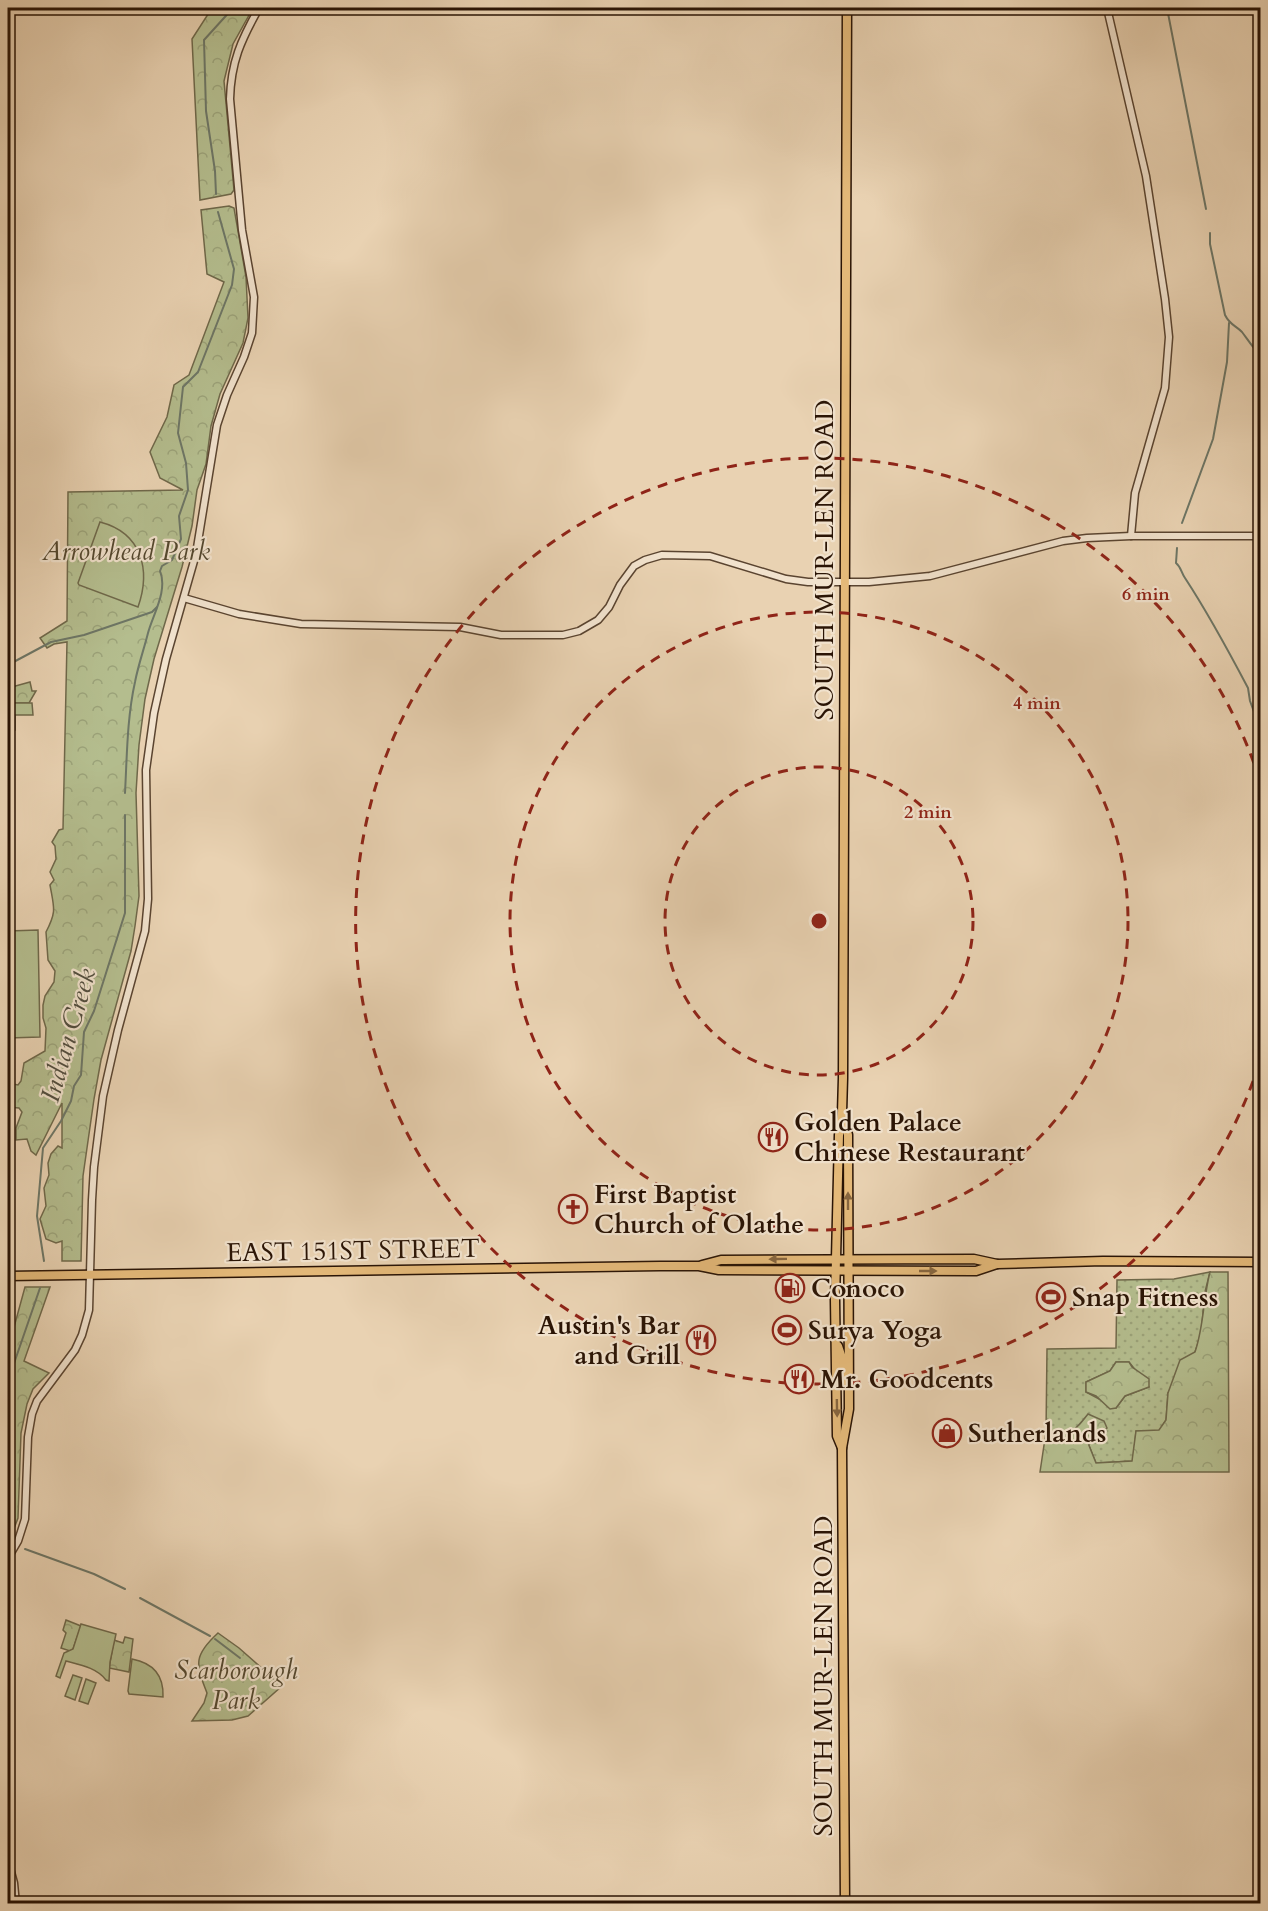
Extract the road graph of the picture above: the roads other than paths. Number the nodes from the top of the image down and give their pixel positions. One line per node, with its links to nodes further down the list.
1 (259, 8): 7 (street)
2 (847, 8): 6 (main road, SOUTH MUR-LEN ROAD)
3 (1107, 8): 4 (street)
4 (1131, 536): 5 (street); 6 (street)
5 (1260, 536)
6 (845, 581): 7 (street); 8 (main road, SOUTH MUR-LEN ROAD)
7 (184, 598): 16 (street)
8 (843, 1113): 9 (main road, SOUTH MUR-LEN ROAD); 10 (main road, SOUTH MUR-LEN ROAD, one-way to 8)
9 (837, 1259): 10 (main road, EAST 151ST STREET); 13 (main road, EAST 151ST STREET, one-way to 13); 14 (main road, SOUTH MUR-LEN ROAD)
10 (848, 1259): 12 (main road, EAST 151ST STREET); 15 (main road, SOUTH MUR-LEN ROAD)
11 (1260, 1262): 12 (main road)
12 (997, 1264): 15 (main road, EAST 151ST STREET, one-way to 12)
13 (699, 1266): 14 (main road, EAST 151ST STREET); 16 (main road, EAST 151ST STREET)
14 (836, 1270): 15 (main road, EAST 151ST STREET); 18 (main road, SOUTH MUR-LEN ROAD)
15 (848, 1270): 19 (main road, SOUTH MUR-LEN ROAD)
16 (91, 1275): 17 (main road, EAST 151ST STREET); 21 (street)
17 (8, 1276)
18 (835, 1341): 19 (main road); 20 (main road, SOUTH MUR-LEN ROAD, one-way to 20)
19 (848, 1386): 20 (main road, SOUTH MUR-LEN ROAD)
20 (842, 1448): 24 (main road, SOUTH MUR-LEN ROAD)
21 (8, 1558)
22 (8, 1861): 23 (street)
23 (16, 1904)
24 (845, 1904)

